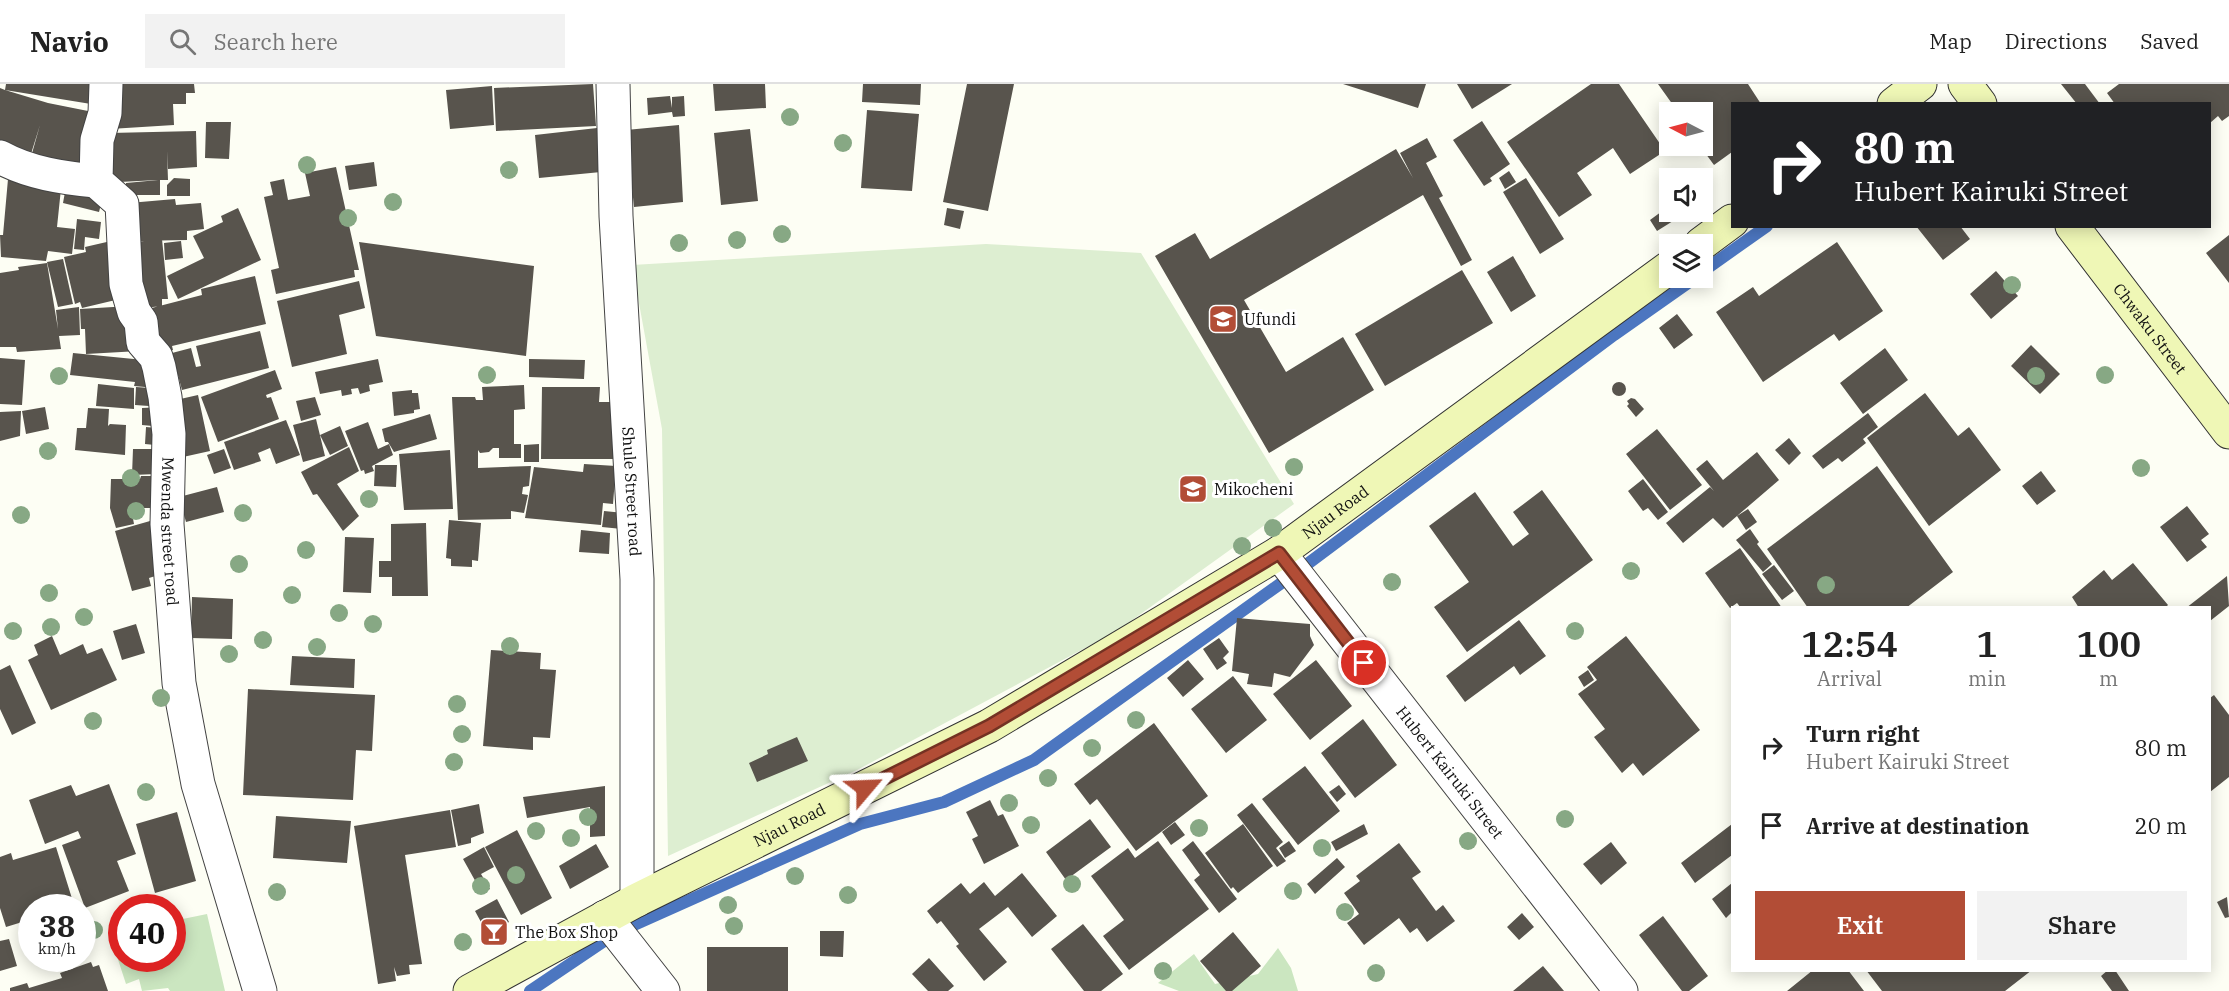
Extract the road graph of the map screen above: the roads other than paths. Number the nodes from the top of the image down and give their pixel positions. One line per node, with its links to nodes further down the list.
1 (106, 84): 8 (street)
2 (613, 84): 15 (street, Shule Street road)
3 (1920, 84): 5 (street)
4 (1965, 84): 6 (street)
5 (1896, 102)
6 (1978, 102)
7 (0, 157): 8 (street)
8 (96, 182): 17 (street, Mwenda street road)
9 (1731, 222): 11 (street)
10 (2074, 228): 13 (street, Chwaku Street)
11 (1713, 235)
12 (1659, 275): 14 (street, Njau Road)
13 (2229, 432)
14 (1279, 553): 15 (street, Njau Road); 20 (street, Hubert Kairuki Street)
15 (638, 900): 16 (street, Njau Road)
16 (605, 917): 18 (street, Njau Road); 19 (street)
17 (260, 991)
18 (470, 991)
19 (663, 991)
20 (1621, 991)

